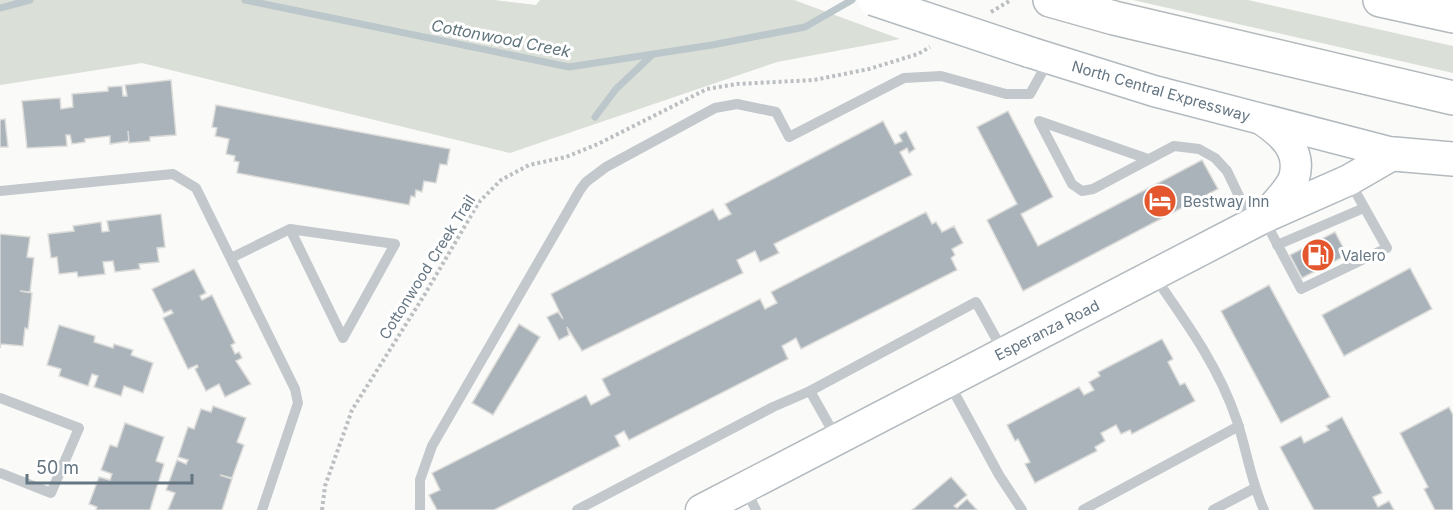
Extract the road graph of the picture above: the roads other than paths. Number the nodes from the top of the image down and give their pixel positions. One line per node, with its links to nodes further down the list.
1 (873, 0): 5 (street, North Central Expressway, bridge)
2 (1380, 0): 4 (highway)
3 (1053, 1): 6 (highway)
4 (1453, 16)
5 (1039, 56): 7 (street, North Central Expressway); 30 (lane)
6 (1453, 98)
7 (1262, 119): 8 (street, North Central Expressway); 15 (street)
8 (1395, 154): 10 (highway); 11 (street, North Central Expressway); 12 (street, Esperanza Road)
9 (1148, 159): 9 (lane); 15 (lane)
10 (1453, 159)
11 (1453, 169)
12 (1349, 180): 14 (lane); 15 (street, Esperanza Road)
13 (0, 191): 18 (lane)
14 (1364, 208): 17 (lane); 17 (lane)
15 (1258, 221): 17 (lane); 19 (street, Esperanza Road)
16 (290, 229): 16 (lane); 18 (lane)
17 (1277, 245)
18 (231, 258): 29 (lane)
19 (1153, 275): 20 (street, Esperanza Road); 24 (lane)
20 (1004, 352): 21 (street, Esperanza Road); 22 (lane)
21 (948, 381): 25 (street, Esperanza Road); 33 (lane)
22 (810, 391): 25 (lane); 31 (lane)
23 (0, 398): 26 (lane)
24 (1239, 426): 27 (lane); 34 (lane)
25 (837, 439): 28 (street, Esperanza Road)
26 (0, 473)
27 (1255, 488): 35 (lane); 36 (lane)
28 (750, 499): 32 (street, Esperanza Road)
29 (262, 510)
30 (420, 510)
31 (577, 510)
32 (701, 510)
33 (1022, 510)
34 (1083, 510)
35 (1213, 510)
36 (1264, 510)

